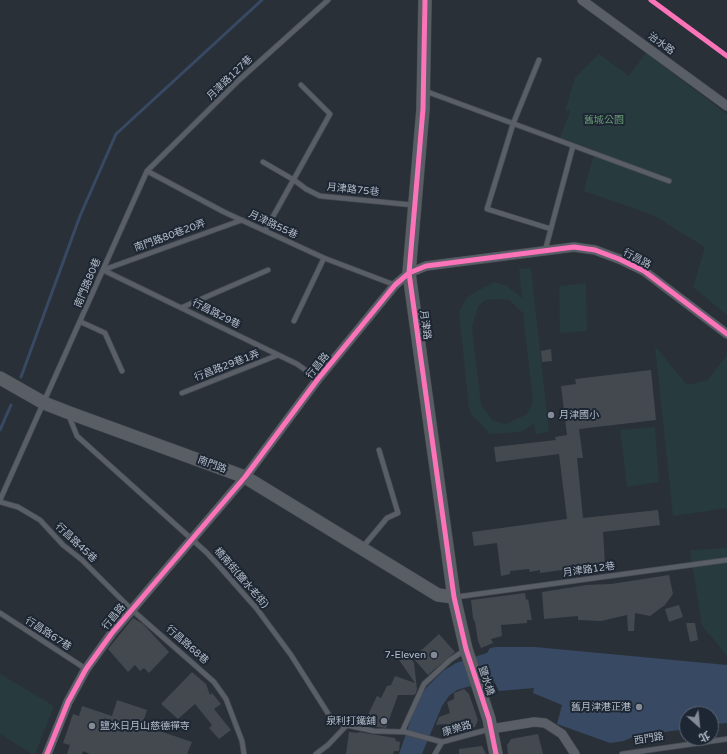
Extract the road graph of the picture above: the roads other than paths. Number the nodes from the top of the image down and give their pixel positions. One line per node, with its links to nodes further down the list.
1 (328, 0): 11 (lane, 月津路127巷)
2 (425, 0): 6 (street, 月津路)
3 (582, 0): 7 (street, 治水路)
4 (539, 60): 8 (lane)
5 (300, 85): 12 (lane)
6 (424, 90): 8 (lane); 14 (street, 月津路)
7 (727, 106)
8 (513, 124): 9 (lane); 16 (lane)
9 (573, 146): 13 (lane); 16 (lane)
10 (263, 162): 12 (lane, 月津路75巷)
11 (147, 171): 15 (lane, 月津路55巷); 20 (lane, 南門路80巷)
12 (294, 180): 14 (lane, 月津路75巷); 17 (lane)
13 (669, 181)
14 (415, 206): 22 (street, 月津路)
15 (242, 220): 17 (lane, 月津路55巷); 20 (lane, 南門路80巷20弄)
16 (551, 229): 18 (lane)
17 (265, 231): 19 (lane, 月津路55巷)
18 (545, 251): 22 (street, 行昌路); 27 (street, 行昌路)
19 (324, 258): 23 (lane, 月津路55巷); 25 (lane)
20 (103, 270): 24 (lane, 行昌路29巷); 26 (lane, 南門路80巷)
21 (268, 270): 24 (lane)
22 (409, 273): 23 (street, 行昌路); 41 (street, 月津路)
23 (395, 285): 31 (street, 行昌路)
24 (182, 307): 28 (lane, 行昌路29巷)
25 (294, 321)
26 (81, 322): 29 (lane); 33 (lane, 南門路80巷)
27 (727, 334)
28 (278, 355): 31 (lane, 行昌路29巷); 32 (lane, 行昌路29巷1弄)
29 (122, 371)
30 (0, 378): 33 (street, 南門路)
31 (318, 379): 36 (street, 行昌路)
32 (182, 393)
33 (44, 403): 34 (street, 南門路); 37 (lane, 南門路80巷)
34 (67, 412): 36 (street, 南門路); 38 (lane, 橋南街(鹽水老街))
35 (379, 450): 39 (lane)
36 (245, 477): 38 (street, 行昌路); 39 (street, 南門路)
37 (0, 501): 42 (lane, 行昌路45巷)
38 (192, 539): 42 (street, 行昌路); 47 (lane, 橋南街(鹽水老街))
39 (361, 548): 41 (street, 南門路)
40 (727, 560): 41 (lane, 月津路12巷)
41 (454, 597): 44 (street, 月津路)
42 (131, 609): 45 (street, 行昌路); 52 (lane, 行昌路68巷)
43 (0, 613): 45 (lane, 行昌路67巷)
44 (466, 649): 46 (street, 鹽水橋); 48 (lane)
45 (86, 669): 51 (street, 行昌路)
46 (490, 724): 50 (lane, 康樂路); 55 (street, 鹽水橋); 56 (street)
47 (346, 726): 48 (lane, 橋南街(鹽水老街)); 53 (lane)
48 (403, 732): 50 (lane, 橋南街(鹽水老街))
49 (727, 739): 57 (lane, 西門路)
50 (442, 742): 54 (lane, 康樂路)
51 (47, 754)
52 (244, 754)
53 (316, 754)
54 (435, 754)
55 (496, 754)
56 (575, 754)
57 (622, 754)

